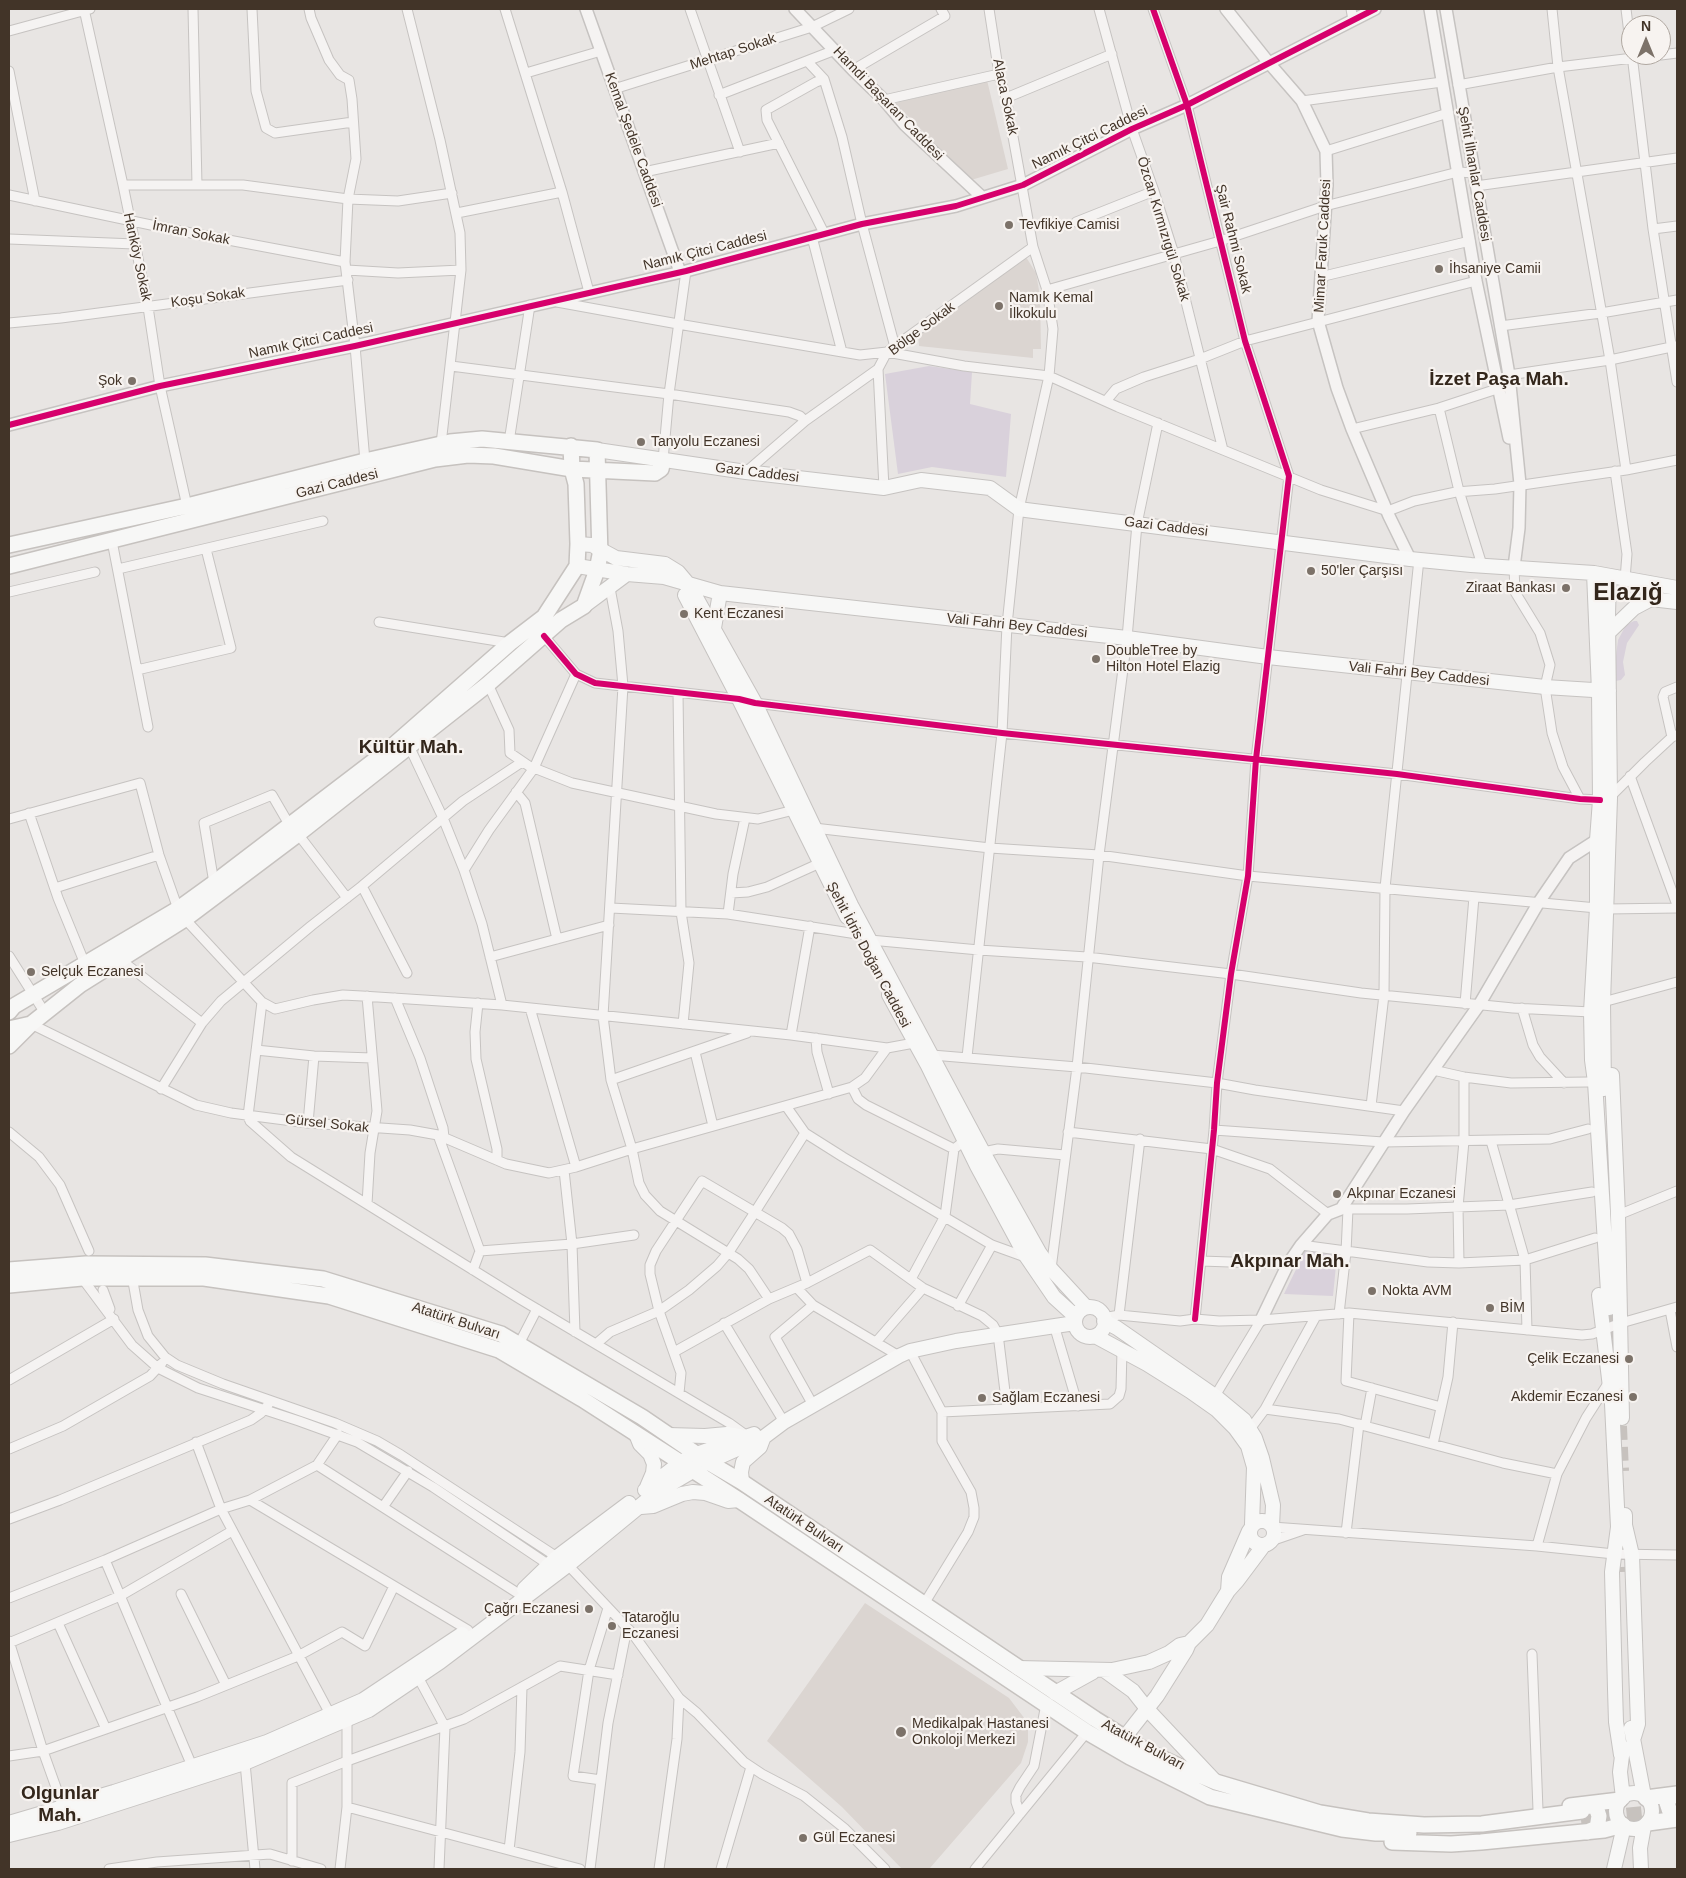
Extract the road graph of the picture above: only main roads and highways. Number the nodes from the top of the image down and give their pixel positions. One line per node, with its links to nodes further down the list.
1 (571, 446): 2 (main road, Gazi Caddesi); 4 (main road); 6 (main road, Gazi Caddesi)
2 (597, 450): 3 (main road, Gazi Caddesi); 5 (main road)
3 (663, 460): 5 (main road, Gazi Caddesi); 12 (main road, Gazi Caddesi)
4 (572, 469): 5 (main road, Gazi Caddesi); 7 (main road); 9 (main road, Gazi Caddesi)
5 (598, 470): 8 (main road)
6 (9, 544)
7 (578, 544): 8 (main road); 10 (main road)
8 (600, 549): 11 (main road); 15 (main road)
9 (9, 566)
10 (578, 566): 11 (main road, Vali Fahri Bey Caddesi); 23 (main road)
11 (597, 570): 13 (main road, Vali Fahri Bey Caddesi); 19 (main road)
12 (1594, 573): 14 (main road, Gazi Caddesi); 22 (main road)
13 (627, 574): 15 (main road, Vali Fahri Bey Caddesi); 19 (main road)
14 (1610, 576): 16 (main road, Gazi Caddesi); 21 (main road)
15 (683, 583): 17 (main road, Vali Fahri Bey Caddesi); 20 (main road, Şehit İdris Doğan Caddesi); 37 (main road, Şehit İdris Doğan Caddesi)
16 (1677, 588)
17 (720, 593): 20 (main road); 22 (main road, Vali Fahri Bey Caddesi)
18 (1677, 602): 21 (main road)
19 (584, 606): 23 (main road)
20 (714, 628): 35 (main road, Şehit İdris Doğan Caddesi)
21 (1608, 633): 22 (main road)
22 (1604, 691): 24 (main road)
23 (294, 830): 25 (main road); 25 (main road)
24 (1602, 908): 31 (main road); 32 (main road)
25 (182, 914): 26 (main road); 27 (main road)
26 (10, 1008): 27 (main road)
27 (45, 1013): 28 (main road)
28 (31, 1024): 29 (main road); 30 (main road)
29 (9, 1029)
30 (9, 1046)
31 (1605, 1050): 32 (main road); 59 (main road)
32 (1592, 1060): 61 (main road)
33 (9, 1270): 40 (main road, Atatürk Bulvarı)
34 (9, 1285): 39 (main road, Atatürk Bulvarı)
35 (1086, 1308): 36 (main road); 37 (main road)
36 (1104, 1319): 38 (main road); 49 (main road)
37 (1075, 1320): 38 (main road); 41 (main road)
38 (1095, 1336): 50 (main road)
39 (636, 1433): 44 (main road, Atatürk Bulvarı); 46 (main road)
40 (668, 1434): 42 (main road); 43 (main road, Atatürk Bulvarı)
41 (766, 1435): 42 (main road); 43 (main road); 45 (main road)
42 (744, 1436): 43 (main road)
43 (702, 1458): 44 (main road); 45 (main road, Atatürk Bulvarı)
44 (687, 1466): 46 (main road); 47 (main road, Atatürk Bulvarı); 48 (main road)
45 (742, 1482): 55 (main road, Atatürk Bulvarı)
46 (647, 1489): 52 (main road)
47 (739, 1500): 48 (main road); 57 (main road, Atatürk Bulvarı)
48 (638, 1507): 52 (main road)
49 (1272, 1526): 50 (main road); 51 (main road)
50 (1251, 1528): 51 (main road); 53 (main road)
51 (1267, 1543): 53 (main road)
52 (558, 1562): 68 (main road); 71 (main road)
53 (1228, 1591): 54 (main road)
54 (1189, 1643): 56 (main road); 58 (main road)
55 (1018, 1668): 56 (main road); 57 (main road, Atatürk Bulvarı)
56 (1100, 1670): 57 (main road); 58 (main road)
57 (1050, 1698): 60 (main road, Atatürk Bulvarı); 66 (main road, Atatürk Bulvarı)
58 (1148, 1710): 60 (main road); 62 (main road)
59 (1634, 1737): 61 (main road); 64 (main road)
60 (1124, 1738): 62 (main road, Atatürk Bulvarı)
61 (1621, 1755): 65 (main road)
62 (1216, 1782): 66 (main road); 66 (main road, Atatürk Bulvarı)
63 (1676, 1794): 64 (main road); 67 (main road)
64 (1645, 1797): 65 (main road); 69 (main road)
65 (1622, 1799): 66 (main road); 70 (main road)
66 (1582, 1817): 70 (main road)
67 (1677, 1819): 69 (main road)
68 (9, 1823)
69 (1646, 1825): 70 (main road); 73 (main road)
70 (1624, 1826): 72 (main road)
71 (9, 1835)
72 (1614, 1869)
73 (1641, 1869)

